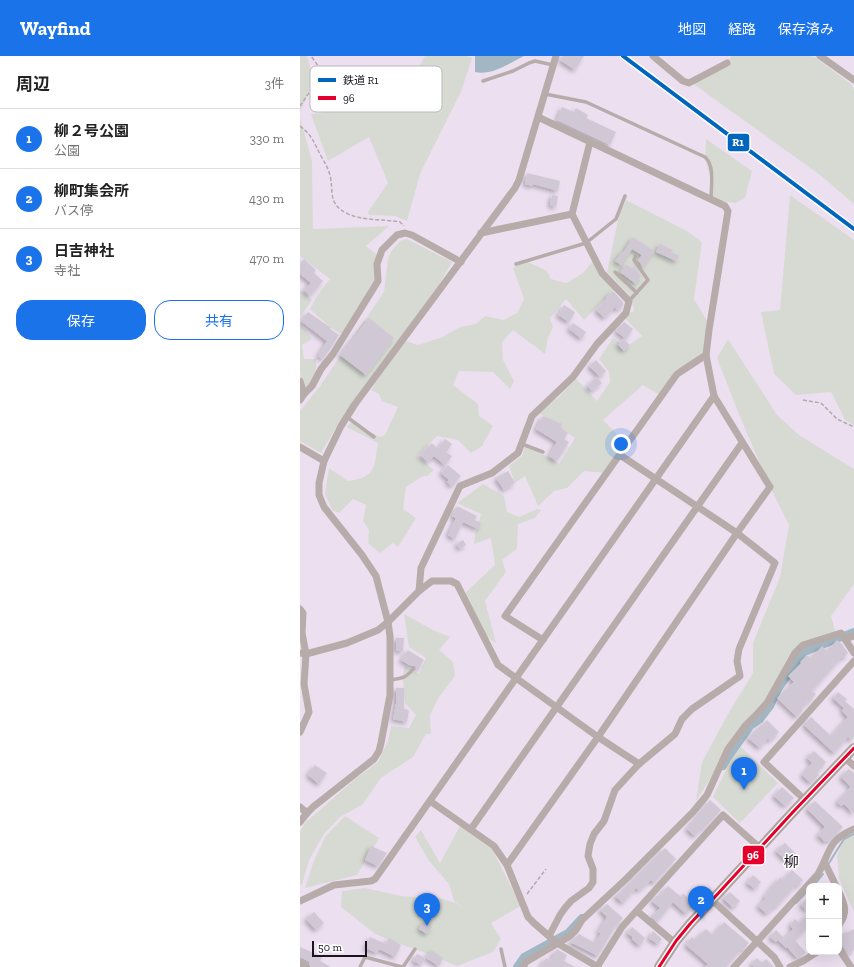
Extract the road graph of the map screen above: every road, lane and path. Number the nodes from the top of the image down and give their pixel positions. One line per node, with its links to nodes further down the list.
1 (311, 56): 7 (path)
2 (556, 56): 6 (street)
3 (653, 56): 5 (street)
4 (820, 56): 8 (street)
5 (727, 63)
6 (553, 65): 9 (lane); 11 (street)
7 (318, 66)
8 (854, 80)
9 (482, 81)
10 (310, 92): 12 (path)
11 (545, 94): 13 (street); 17 (lane)
12 (300, 106)
13 (538, 117): 15 (street); 20 (street)
14 (300, 126): 19 (path)
15 (590, 142): 17 (street); 18 (street)
16 (625, 196): 21 (lane)
17 (710, 200): 28 (street)
18 (572, 214): 20 (street); 21 (street)
19 (405, 233): 23 (street); 31 (street)
20 (481, 233): 23 (street)
21 (586, 243): 24 (lane); 27 (street)
22 (636, 255): 26 (lane)
23 (461, 262): 33 (street)
24 (516, 264)
25 (615, 272): 26 (lane)
26 (637, 293): 27 (lane)
27 (629, 301): 37 (street)
28 (706, 355): 30 (street); 40 (street)
29 (300, 381): 31 (street)
30 (714, 396): 36 (street); 42 (street)
31 (302, 397)
32 (803, 400): 34 (path)
33 (347, 417): 35 (lane); 41 (street)
34 (854, 427)
35 (374, 437)
36 (742, 443): 43 (street); 44 (street)
37 (521, 444): 39 (lane); 45 (street)
38 (300, 447): 41 (street)
39 (543, 452)
40 (620, 455): 42 (street); 50 (street)
41 (324, 461): 47 (street)
42 (656, 478): 43 (street); 50 (street)
43 (697, 506): 44 (street); 57 (street)
44 (737, 533): 59 (street); 62 (street)
45 (419, 591): 47 (street); 55 (street)
46 (300, 609): 52 (street)
47 (388, 622): 52 (street); 56 (street)
48 (854, 636): 49 (street)
49 (845, 639): 51 (street); 85 (street)
50 (543, 640): 55 (street)
51 (854, 653)
52 (303, 654): 58 (street)
53 (854, 661): 64 (street)
54 (413, 669): 56 (lane)
55 (516, 679): 57 (street); 65 (street)
56 (390, 680): 67 (street)
57 (557, 708): 59 (street); 69 (street)
58 (300, 732)
59 (598, 737): 62 (street); 73 (street)
60 (854, 748): 61 (street)
61 (845, 758): 63 (street); 64 (street)
62 (639, 764): 82 (street)
63 (854, 766)
64 (805, 800): 71 (street)
65 (430, 801): 69 (street); 79 (street)
66 (300, 807): 67 (street)
67 (307, 813): 68 (street)
68 (300, 822)
69 (471, 829): 73 (street)
70 (854, 829): 72 (street)
71 (760, 848): 78 (street); 80 (street)
72 (825, 863): 75 (street); 83 (street)
73 (508, 865): 77 (street)
74 (546, 869): 77 (path)
75 (835, 883)
76 (842, 898): 81 (street)
77 (522, 900): 82 (street)
78 (712, 900): 83 (street); 84 (street)
79 (300, 901)
80 (637, 911): 84 (street); 96 (street)
81 (842, 921)
82 (549, 936): 85 (street)
83 (758, 942): 98 (street); 99 (street)
84 (675, 943): 97 (street)
85 (557, 944): 95 (street); 96 (street)
86 (415, 949): 93 (lane)
87 (501, 949): 94 (lane)
88 (842, 954): 101 (street)
89 (812, 955): 100 (street)
90 (300, 963): 91 (street)
91 (306, 967)
92 (360, 967): 93 (lane)
93 (403, 967)
94 (505, 967)
95 (523, 967)
96 (597, 967)
97 (659, 967)
98 (734, 967)
99 (780, 967)
100 (790, 967)
101 (851, 967)

